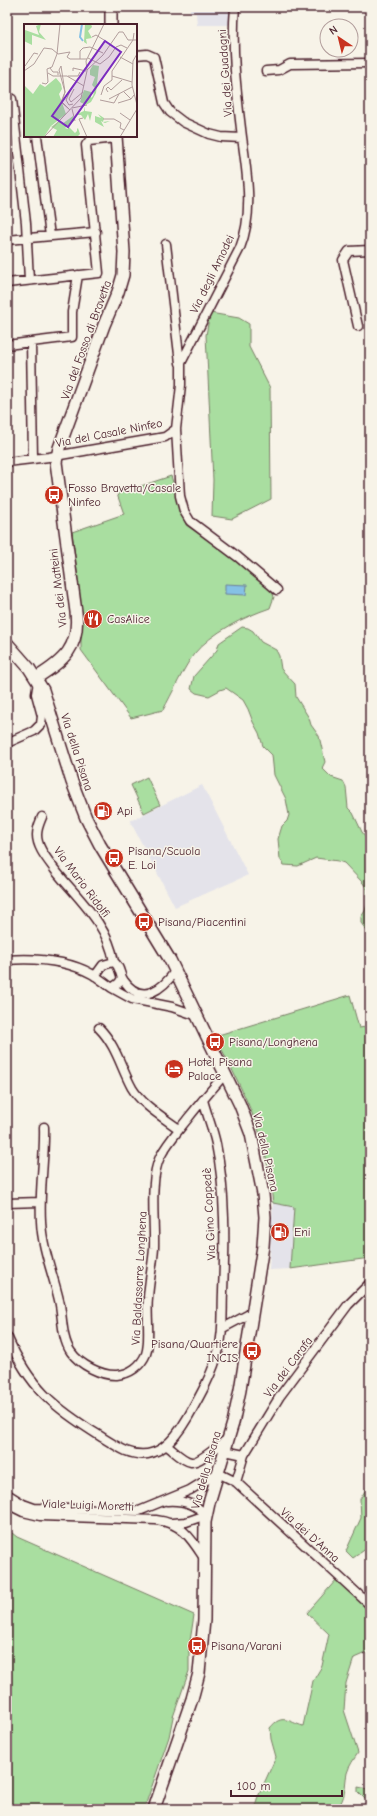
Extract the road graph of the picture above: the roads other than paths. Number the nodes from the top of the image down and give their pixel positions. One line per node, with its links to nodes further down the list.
1 (111, 7): 3 (main road)
2 (235, 7): 10 (street, Via dei Guadagni)
3 (111, 24)
4 (137, 55): 10 (street)
5 (370, 63): 6 (street)
6 (266, 71)
7 (12, 99): 13 (street)
8 (37, 137): 12 (street)
9 (116, 137): 11 (street); 25 (main road, Via del Fosso di Bravetta)
10 (242, 138): 23 (street, Via degli Amodei)
11 (96, 232): 12 (street); 17 (street)
12 (50, 236): 13 (street)
13 (26, 238): 14 (street); 18 (street)
14 (7, 240)
15 (166, 244): 23 (street)
16 (370, 250): 20 (street)
17 (78, 275): 18 (street); 21 (street)
18 (29, 280): 19 (street)
19 (7, 282)
20 (358, 326)
21 (31, 342): 22 (street); 26 (street)
22 (7, 345)
23 (181, 364): 24 (street, Via degli Amodei)
24 (176, 429): 25 (street, Via del Casale Ninfeo); 28 (street, Via del Casale Ninfeo)
25 (57, 454): 26 (street, Via del Casale Ninfeo); 30 (main road, Via dei Matteini)
26 (33, 458): 27 (street, Via del Casale Ninfeo)
27 (7, 462)
28 (277, 590)
29 (7, 643): 30 (main road, Via della Pisana)
30 (37, 680): 31 (street); 35 (main road, Via della Pisana)
31 (7, 743)
32 (42, 817): 34 (street, Via Mario Ridolfi)
33 (7, 960): 36 (street)
34 (114, 962): 36 (street); 37 (street)
35 (176, 970): 39 (street); 41 (main road, Via della Pisana)
36 (95, 976): 38 (street)
37 (122, 978): 38 (street); 39 (street)
38 (112, 988): 40 (street)
39 (159, 990): 40 (street)
40 (160, 1004): 41 (street)
41 (198, 1016): 43 (main road, Via della Pisana)
42 (99, 1028): 46 (street)
43 (226, 1074): 44 (street, Via Baldassarre Longhena); 50 (main road, Via della Pisana)
44 (203, 1100): 46 (street, Via Baldassarre Longhena); 51 (street, Via Gino Coppedè)
45 (44, 1127): 47 (street, Via Baldassarre Longhena)
46 (179, 1129): 47 (street, Via Baldassarre Longhena)
47 (40, 1202): 48 (street)
48 (7, 1204)
49 (370, 1283): 56 (street, Via dei Carafa)
50 (253, 1312): 51 (street); 53 (main road, Via della Pisana)
51 (223, 1328): 54 (street, Via Gino Coppedè)
52 (7, 1336): 54 (street)
53 (229, 1438): 54 (street); 55 (main road, Via della Pisana)
54 (167, 1446)
55 (225, 1451): 56 (street); 57 (main road, Via della Pisana)
56 (244, 1455): 58 (street, Via dei Carafa)
57 (218, 1473): 58 (street, Via dei D’Anna); 60 (street, Viale Luigi Moretti); 62 (main road, Via della Pisana)
58 (236, 1482): 65 (street, Via dei D’Anna)
59 (7, 1494): 60 (street, Viale Luigi Moretti)
60 (162, 1501): 62 (street, Viale Luigi Moretti)
61 (7, 1504): 63 (street, Viale Luigi Moretti)
62 (206, 1515): 63 (street, Viale Luigi Moretti); 64 (main road, Via della Pisana)
63 (170, 1523): 64 (street, Viale Luigi Moretti)
64 (205, 1559): 66 (main road, Via della Pisana)
65 (370, 1605)
66 (154, 1809)

